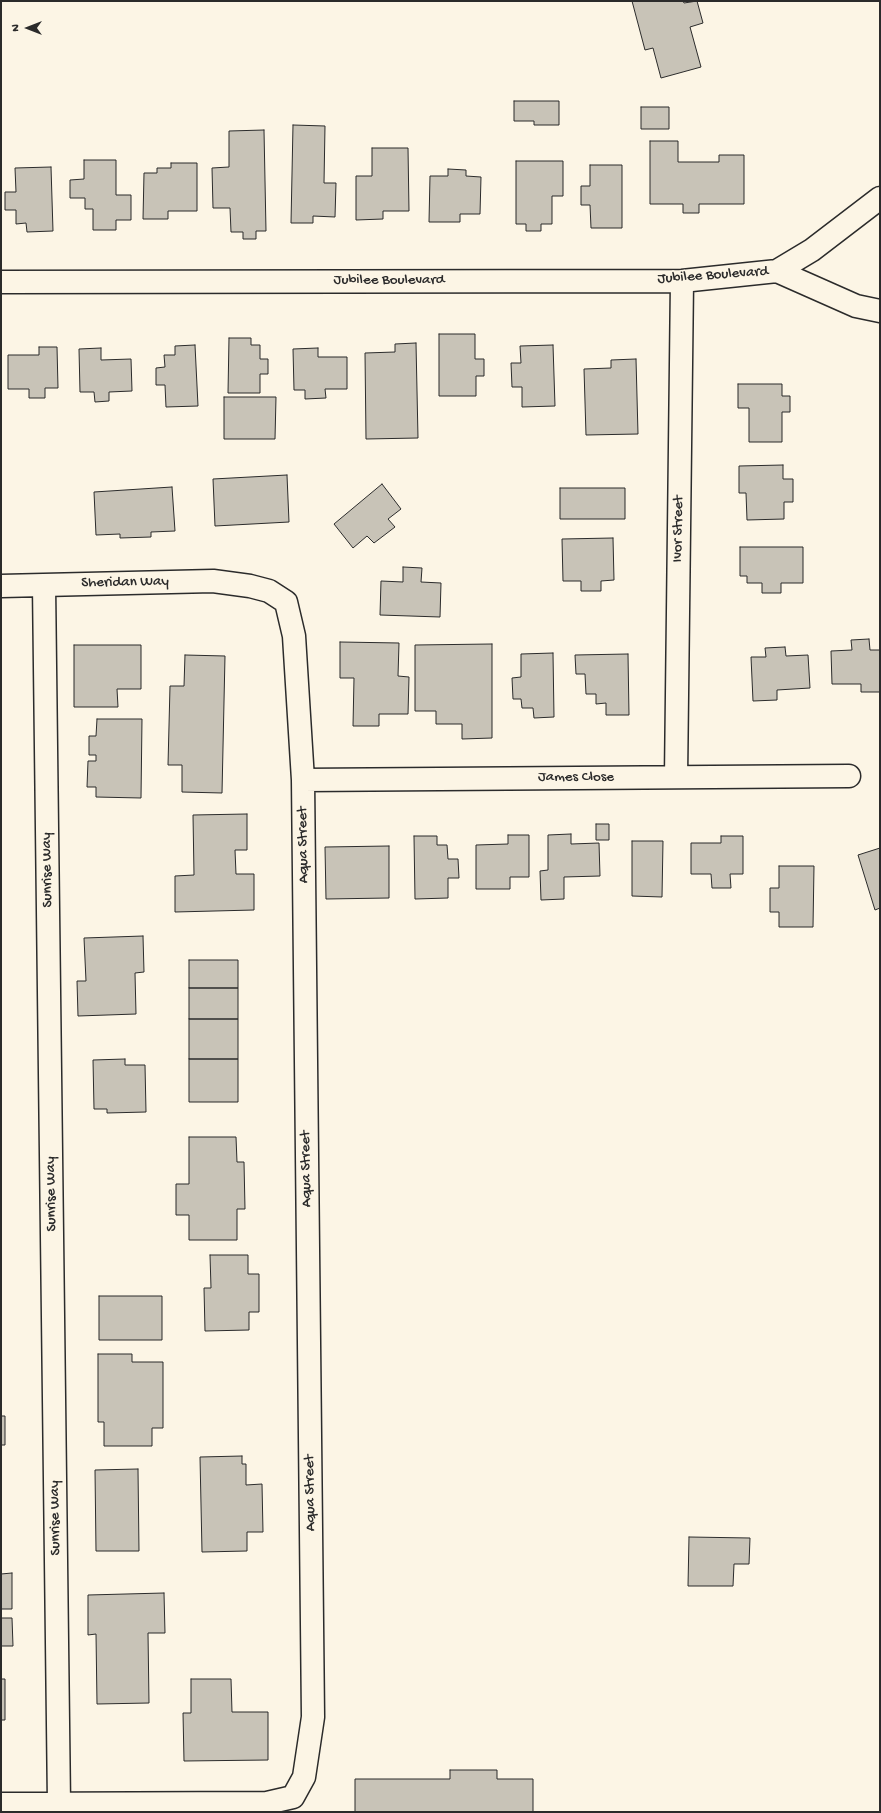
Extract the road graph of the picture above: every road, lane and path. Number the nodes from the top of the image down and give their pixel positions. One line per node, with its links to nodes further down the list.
1 (880, 198): 2 (street, Jubilee Boulevard)
2 (778, 271): 3 (street, Jubilee Boulevard); 5 (street, Jubilee Boulevard)
3 (682, 281): 4 (street, Jubilee Boulevard); 10 (street, Ivor Street)
4 (1, 282)
5 (880, 311)
6 (44, 585): 7 (street, Sheridan Way); 8 (street, Sheridan Way); 13 (street, Sunrise Way)
7 (1, 586)
8 (250, 586): 11 (street, Aqua Street)
9 (849, 776): 10 (street, James Close)
10 (676, 777): 11 (street, James Close)
11 (303, 780): 13 (street, Aqua Street)
12 (1, 1804): 13 (street)
13 (59, 1804)

